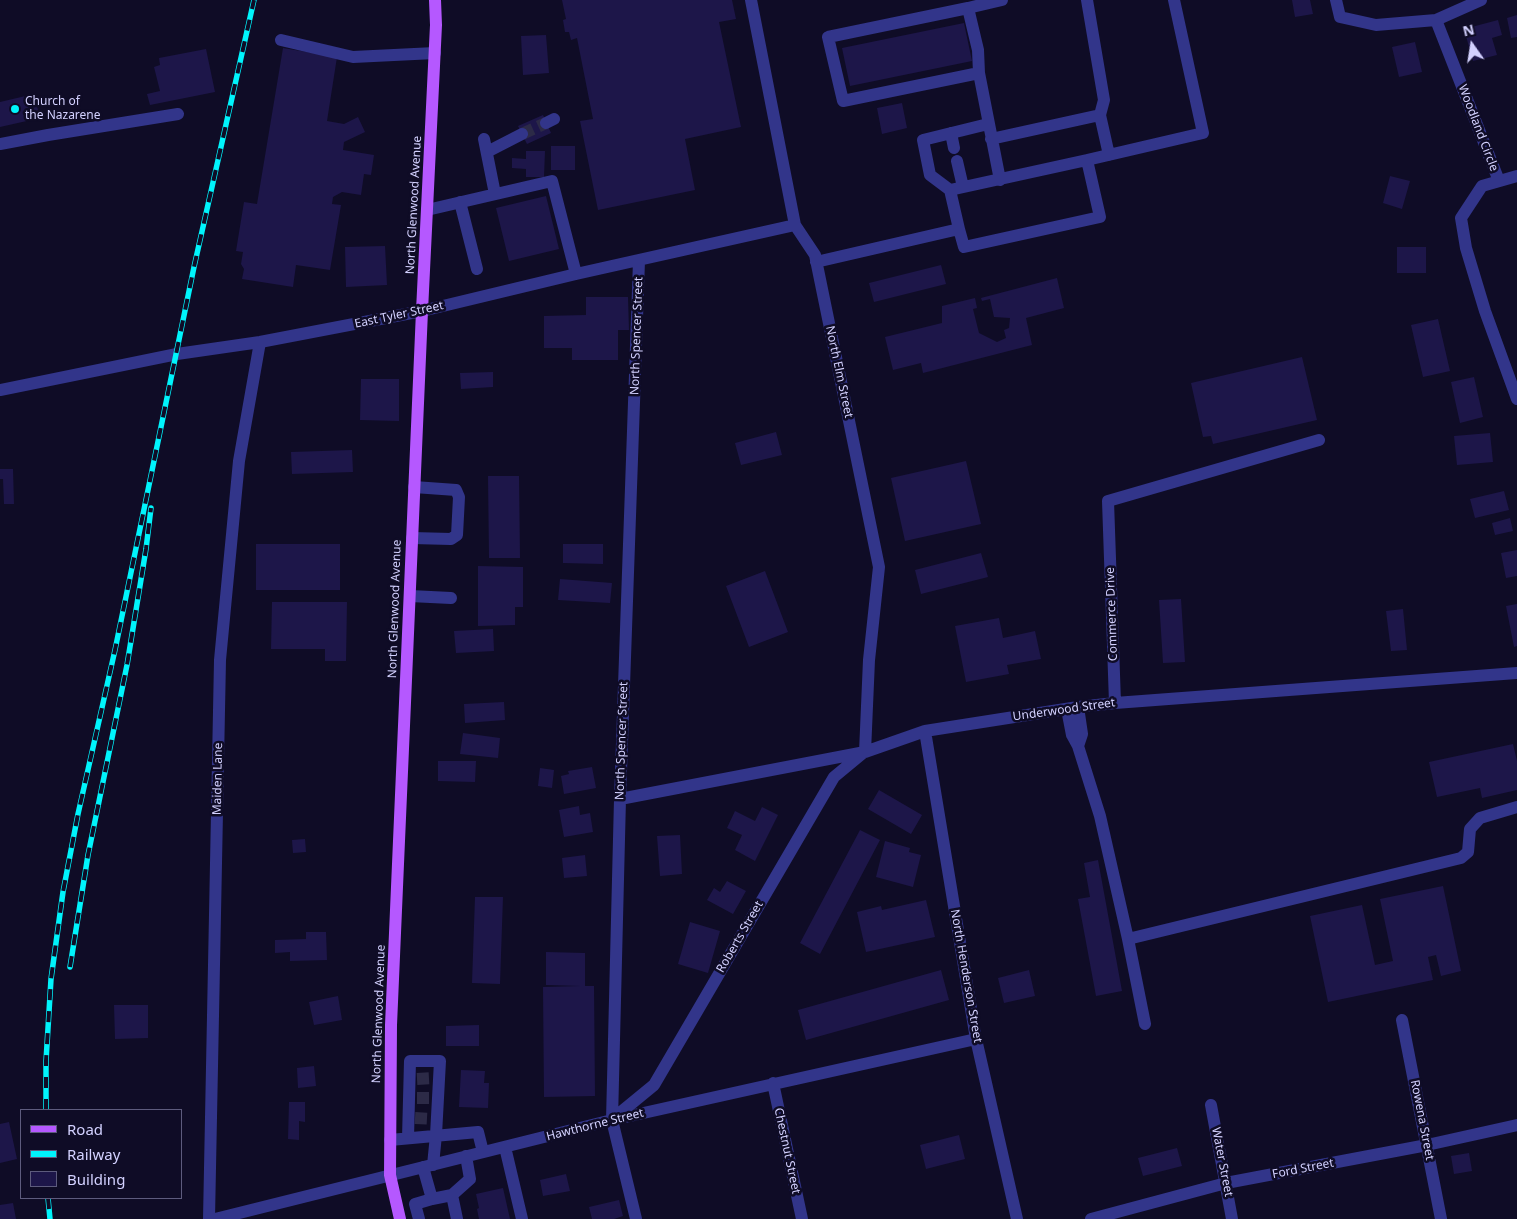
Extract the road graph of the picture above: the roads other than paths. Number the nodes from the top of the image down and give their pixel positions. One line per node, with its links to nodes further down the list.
1 (435, 0): 11 (main road, North Glenwood Avenue)
2 (751, 0): 33 (street, North Elm Street)
3 (1002, 0): 8 (street)
4 (1088, 0): 14 (street)
5 (1174, 0): 23 (street)
6 (1336, 0): 9 (street)
7 (1481, 0): 9 (street)
8 (968, 8): 12 (street); 12 (street)
9 (1436, 20): 28 (street, Woodland Circle)
10 (280, 40): 11 (street)
11 (435, 53): 32 (main road, North Glenwood Avenue)
12 (979, 73): 15 (street)
13 (178, 114): 20 (street)
14 (1100, 115): 19 (street); 23 (street)
15 (988, 124): 16 (street); 19 (street)
16 (950, 133): 21 (street); 29 (street)
17 (522, 134): 22 (street)
18 (484, 139): 22 (street)
19 (991, 140): 27 (street)
20 (0, 144)
21 (954, 148)
22 (487, 152): 30 (street)
23 (1110, 155): 24 (street)
24 (1087, 160): 27 (street); 34 (street)
25 (957, 161): 29 (street)
26 (1517, 176): 28 (street)
27 (1000, 180): 29 (street)
28 (1499, 181): 42 (street)
29 (956, 189): 34 (street)
30 (496, 194): 31 (street); 38 (street)
31 (460, 202): 32 (street); 37 (street)
32 (428, 210): 39 (main road, North Glenwood Avenue)
33 (795, 226): 35 (street, East Tyler Street); 36 (street, North Elm Street)
34 (959, 229): 36 (street)
35 (640, 261): 38 (street, East Tyler Street); 53 (street, North Spencer Street)
36 (816, 262): 52 (street, North Elm Street)
37 (477, 268)
38 (576, 274): 39 (street, East Tyler Street)
39 (422, 311): 40 (street, East Tyler Street); 44 (main road, North Glenwood Avenue)
40 (260, 342): 41 (street, East Tyler Street); 81 (street, Maiden Lane)
41 (0, 390)
42 (1517, 399)
43 (1319, 440): 49 (street, Commerce Drive)
44 (414, 487): 45 (main road, North Glenwood Avenue); 45 (street)
45 (412, 538): 46 (main road, North Glenwood Avenue)
46 (410, 596): 47 (street); 59 (main road, North Glenwood Avenue)
47 (451, 598)
48 (1517, 673): 49 (street, Underwood Street)
49 (1116, 703): 50 (street, Underwood Street)
50 (1072, 708): 51 (street, Underwood Street); 55 (street)
51 (925, 731): 52 (street, Underwood Street); 58 (street, North Henderson Street)
52 (865, 752): 53 (street, Underwood Street); 63 (street, Roberts Street)
53 (620, 799): 63 (street, North Spencer Street)
54 (1517, 807): 55 (street)
55 (1128, 939): 57 (street)
56 (1402, 1020): 68 (street, Rowena Street)
57 (1145, 1024)
58 (976, 1038): 61 (street, Hawthorne Street); 87 (street, North Henderson Street)
59 (391, 1068): 60 (street); 67 (main road, North Glenwood Avenue)
60 (412, 1076): 65 (street); 66 (street)
61 (773, 1083): 63 (street, Hawthorne Street); 86 (street, Chestnut Street)
62 (1211, 1106): 74 (street, Water Street)
63 (612, 1120): 69 (street, Hawthorne Street); 85 (street, North Spencer Street)
64 (1517, 1125): 68 (street, Ford Street)
65 (436, 1135): 66 (street); 70 (street); 72 (street)
66 (408, 1138): 67 (street)
67 (390, 1140): 73 (main road, North Glenwood Avenue)
68 (1426, 1145): 74 (street, Ford Street); 90 (street, Rowena Street)
69 (505, 1147): 70 (street, Hawthorne Street); 84 (street)
70 (483, 1152): 71 (street, Hawthorne Street)
71 (466, 1156): 72 (street, Hawthorne Street); 75 (street)
72 (428, 1166): 73 (street, Hawthorne Street); 76 (street)
73 (390, 1175): 77 (street, Hawthorne Street); 79 (main road, North Glenwood Avenue)
74 (1226, 1183): 88 (street, Ford Street); 89 (street, Water Street)
75 (452, 1195): 76 (street); 80 (street)
76 (432, 1200): 78 (street)
77 (267, 1206): 82 (street, Hawthorne Street); 83 (street)
78 (418, 1216): 79 (street)
79 (399, 1218)
80 (455, 1218)
81 (209, 1219)
82 (215, 1219)
83 (270, 1219)
84 (522, 1219)
85 (636, 1219)
86 (802, 1219)
87 (1017, 1219)
88 (1092, 1219)
89 (1232, 1219)
90 (1441, 1219)

